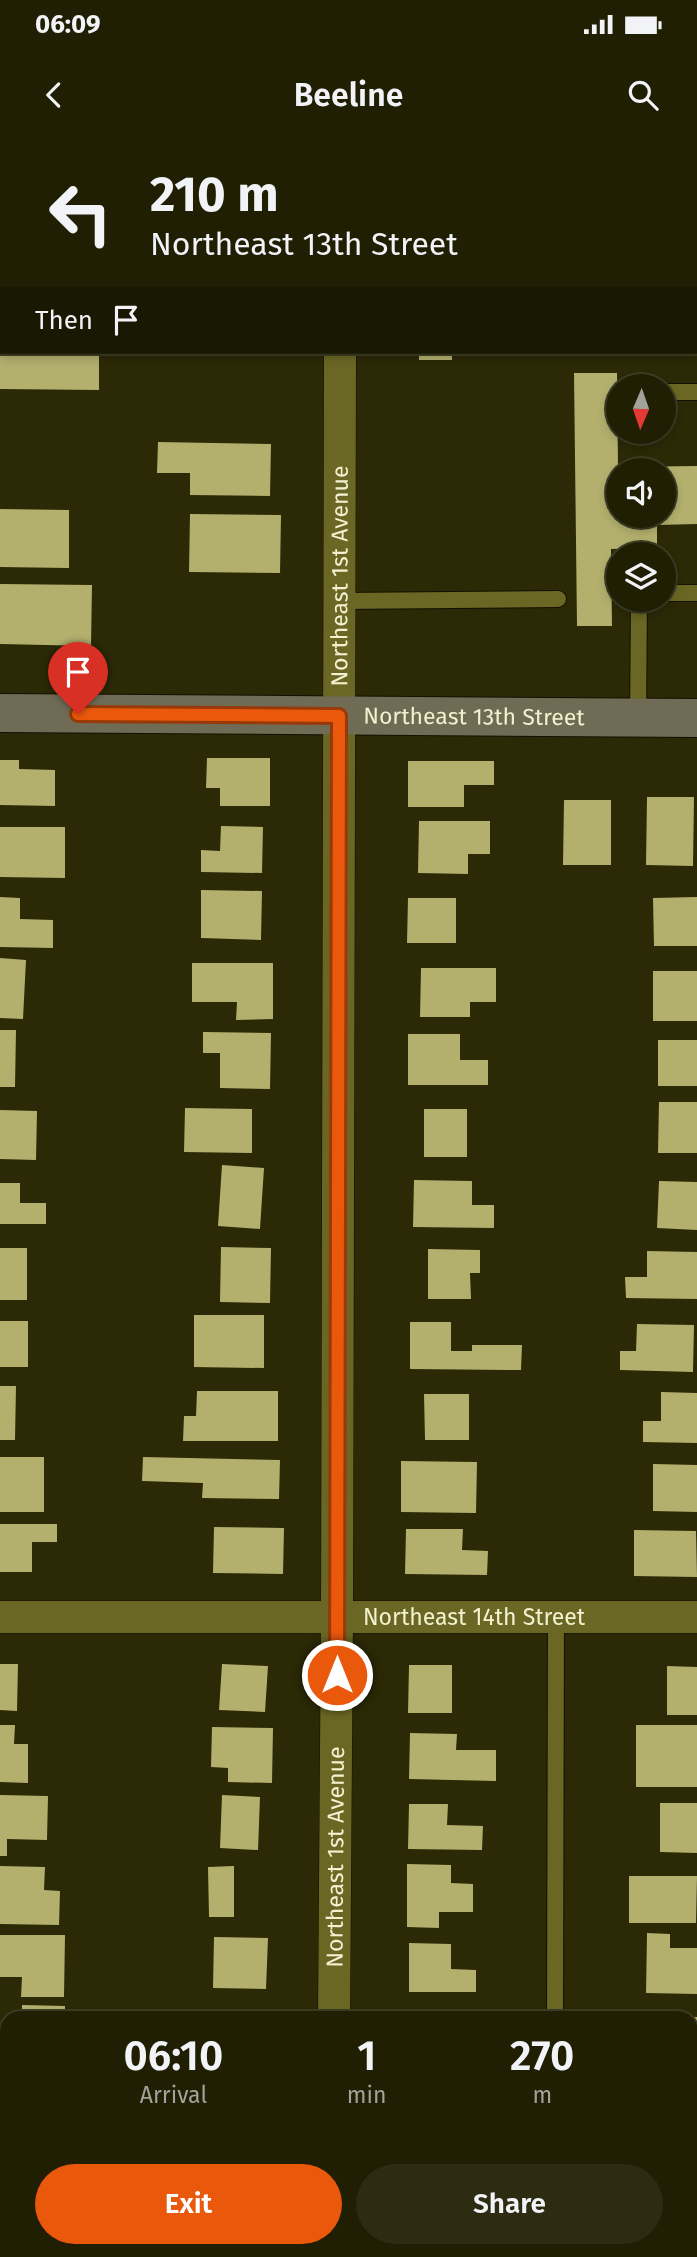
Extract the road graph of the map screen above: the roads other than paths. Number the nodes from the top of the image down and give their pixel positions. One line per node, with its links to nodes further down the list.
1 (340, 354): 7 (street, Northeast 1st Avenue)
2 (676, 392): 3 (lane)
3 (697, 392)
4 (676, 593): 5 (lane)
5 (697, 593)
6 (558, 598): 7 (lane)
7 (340, 601): 10 (street, Northeast 1st Avenue)
8 (639, 612): 11 (lane)
9 (0, 713): 10 (street, Northeast 13th Street)
10 (339, 716): 11 (street, Northeast 13th Street); 14 (street, Northeast 1st Avenue)
11 (638, 718): 12 (street, Northeast 13th Street)
12 (697, 718)
13 (0, 1617): 14 (street, Northeast 14th Street)
14 (337, 1617): 15 (street, Northeast 14th Street); 17 (street, Northeast 1st Avenue)
15 (556, 1617): 16 (street, Northeast 14th Street); 18 (lane)
16 (697, 1617)
17 (334, 2011)
18 (555, 2011)

